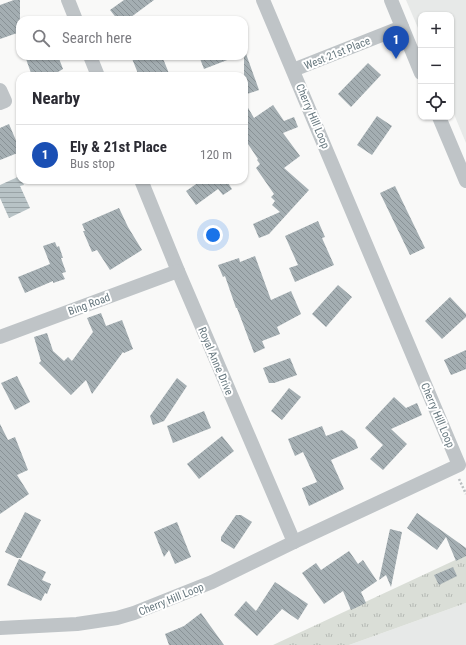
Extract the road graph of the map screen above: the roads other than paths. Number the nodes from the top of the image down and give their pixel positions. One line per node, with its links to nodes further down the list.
1 (68, 0): 4 (street)
2 (263, 0): 8 (street, Cherry Hill Loop)
3 (391, 0): 5 (street)
4 (74, 16)
5 (402, 27): 7 (street); 8 (street, West 21st Place)
6 (92, 60): 9 (street)
7 (418, 66)
8 (294, 70): 17 (street, Cherry Hill Loop)
9 (96, 72)
10 (0, 90): 11 (street)
11 (0, 103)
12 (440, 120): 13 (street)
13 (466, 181)
14 (143, 184): 15 (street, Royal Anne Drive)
15 (178, 271): 16 (street, Bing Road); 17 (street, Royal Anne Drive)
16 (0, 337)
17 (294, 542): 18 (street, Cherry Hill Loop)
18 (0, 628)

